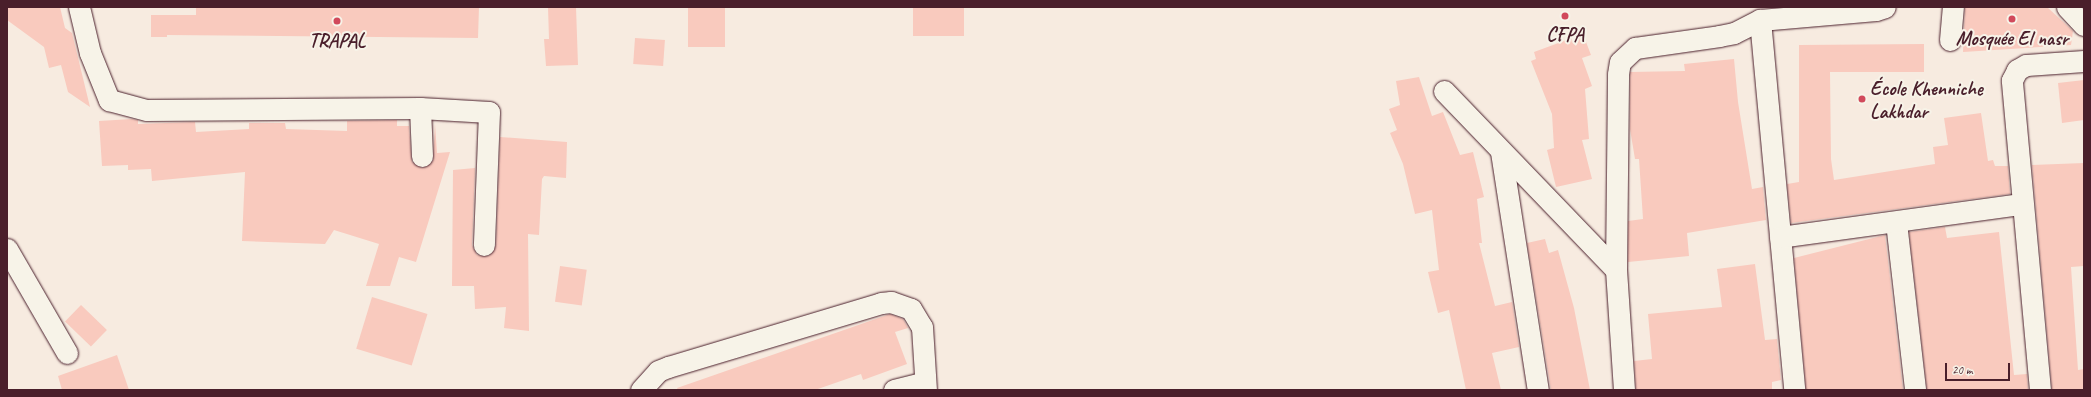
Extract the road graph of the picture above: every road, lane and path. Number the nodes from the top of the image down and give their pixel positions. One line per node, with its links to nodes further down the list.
1 (78, 7): 10 (street)
2 (1885, 7): 5 (street)
3 (1953, 7): 7 (street)
4 (2067, 7): 6 (street)
5 (1760, 20): 15 (street); 18 (street)
6 (2084, 25)
7 (1950, 40)
8 (2084, 61): 13 (street)
9 (1444, 91): 11 (street)
10 (420, 108): 12 (street); 16 (street)
11 (1501, 152): 18 (street); 23 (street)
12 (422, 156)
13 (2022, 204): 14 (street); 27 (street)
14 (1896, 222): 15 (street); 26 (street)
15 (1780, 237): 25 (street)
16 (484, 245)
17 (7, 249): 19 (street)
18 (1616, 270): 24 (street)
19 (67, 353)
20 (925, 386): 21 (street); 22 (street)
21 (641, 390)
22 (894, 390)
23 (1538, 390)
24 (1624, 390)
25 (1794, 390)
26 (1915, 390)
27 (2040, 390)

